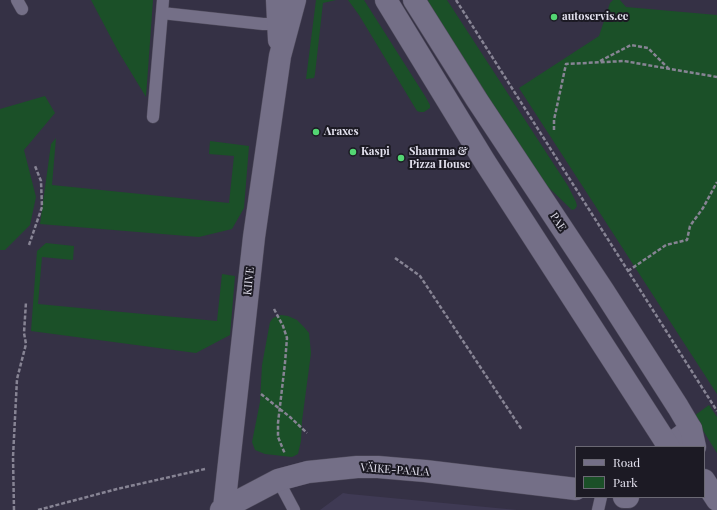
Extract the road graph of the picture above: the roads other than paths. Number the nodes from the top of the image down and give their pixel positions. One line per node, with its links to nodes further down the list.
1 (163, 0): 6 (lane)
2 (277, 0): 7 (main road, KIIVE)
3 (295, 0): 8 (main road, KIIVE)
4 (414, 0): 10 (main road, PAE)
5 (395, 3): 11 (main road)
6 (162, 13): 7 (lane); 9 (lane)
7 (278, 24): 8 (main road, KIIVE)
8 (280, 56): 18 (main road, KIIVE)
9 (153, 117)
10 (693, 438): 12 (main road)
11 (667, 446)
12 (671, 446)
13 (285, 478): 15 (main road, VÄIKE-PAALA); 18 (main road, VÄIKE-PAALA); 19 (lane)
14 (705, 482): 17 (main road)
15 (575, 489)
16 (601, 498): 20 (lane)
17 (717, 500)
18 (223, 509)
19 (294, 510)
20 (598, 510)

